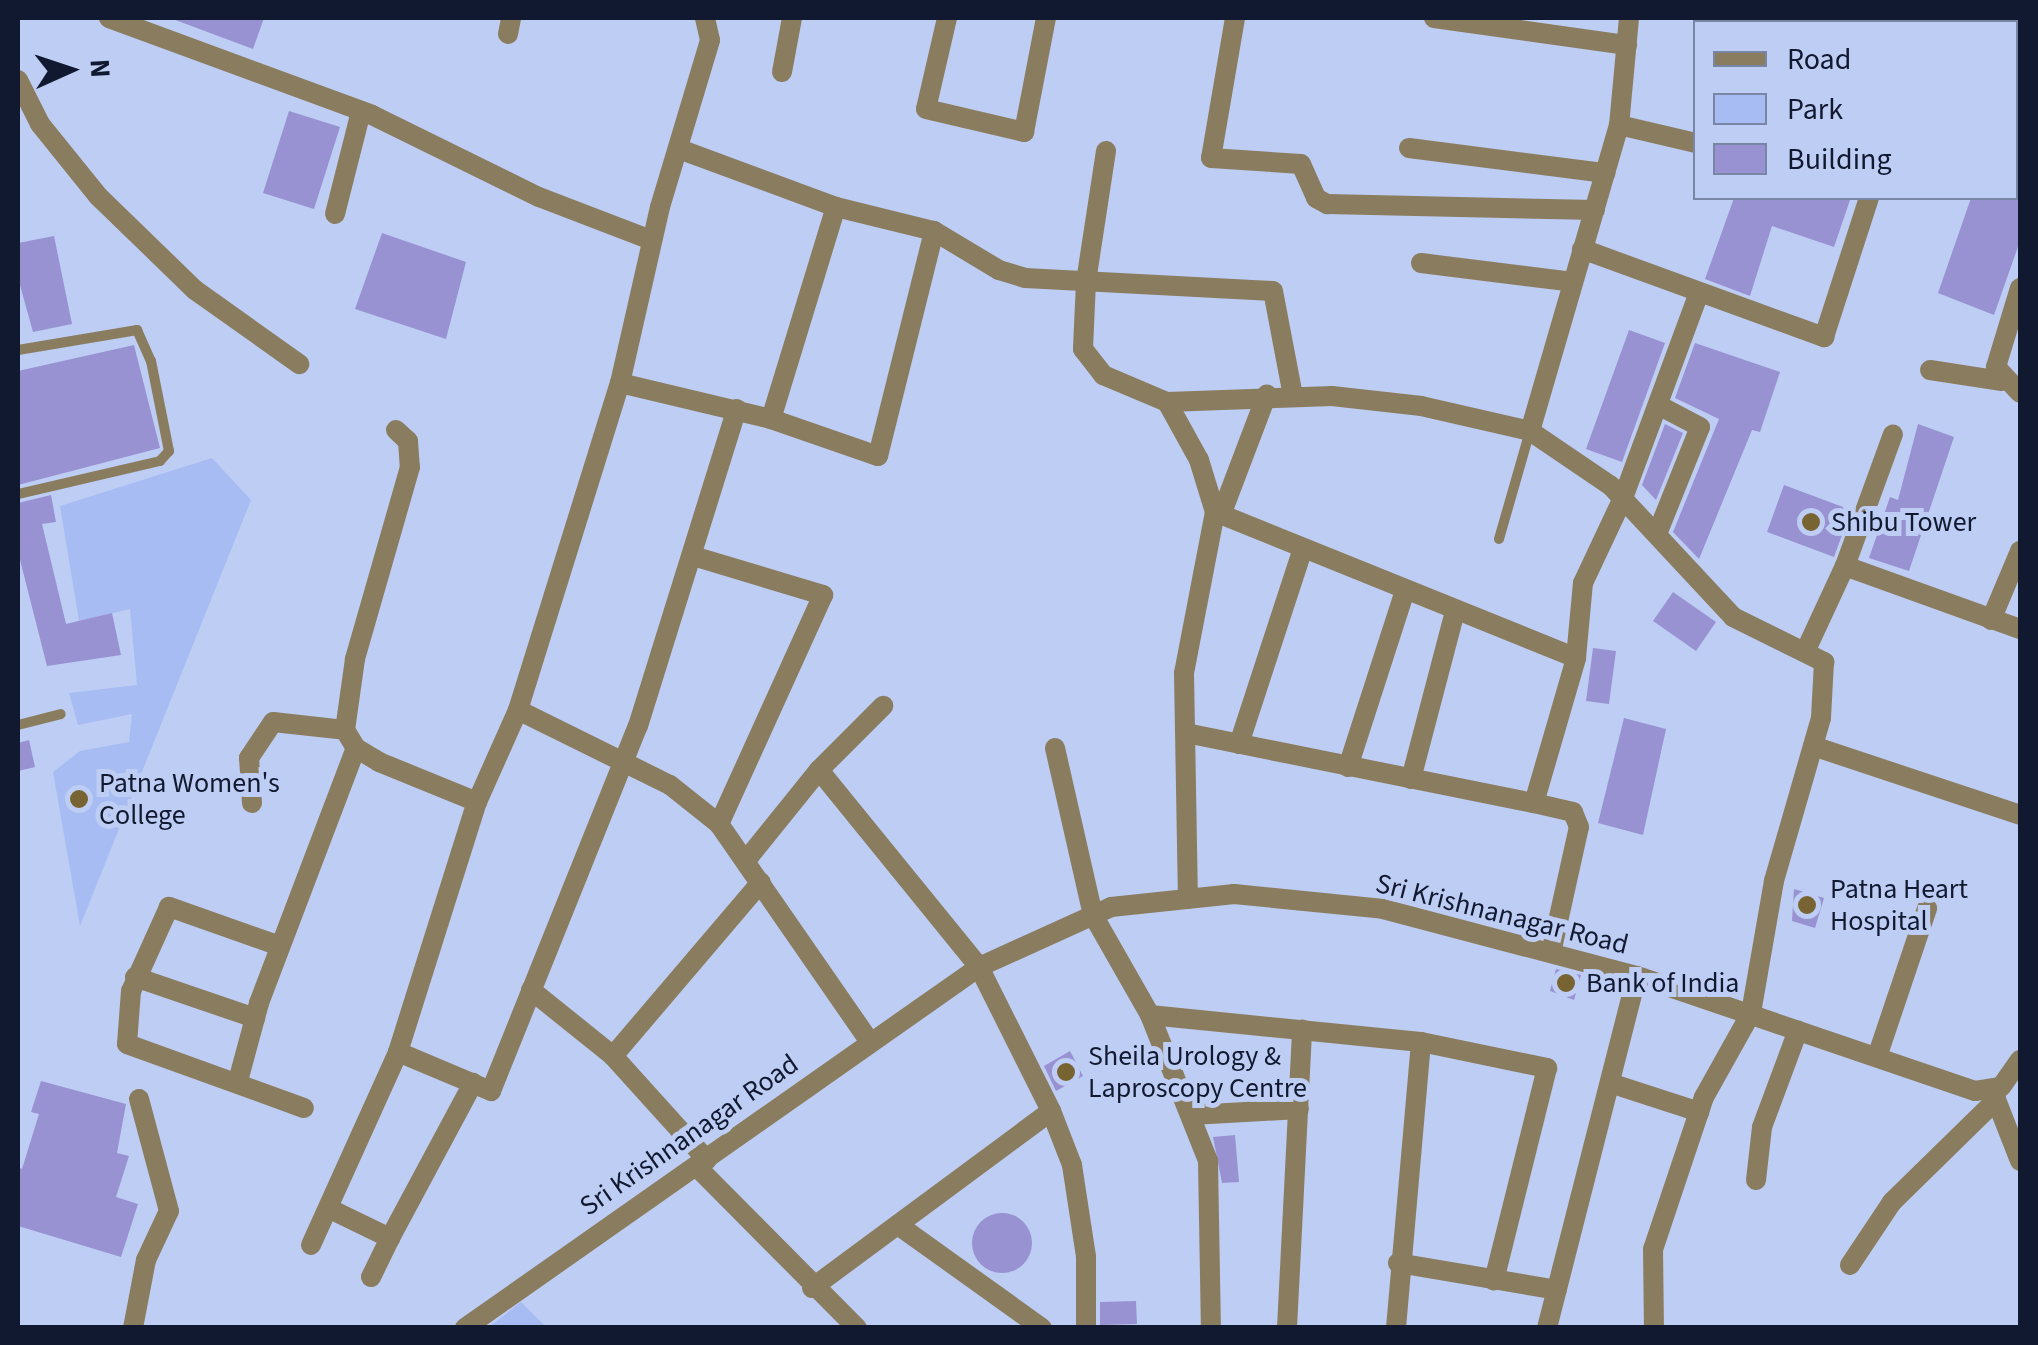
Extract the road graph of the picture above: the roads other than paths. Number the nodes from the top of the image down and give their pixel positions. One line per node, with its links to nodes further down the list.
1 (109, 18): 13 (street)
2 (705, 18): 17 (street)
3 (792, 18): 11 (street)
4 (947, 18): 5 (street)
5 (1046, 18)
6 (1235, 18): 22 (street)
7 (1434, 18): 9 (street)
8 (1629, 18): 10 (street)
9 (1462, 20): 10 (street)
10 (1627, 45): 14 (street)
11 (782, 72)
12 (18, 80): 33 (street)
13 (361, 111): 23 (street); 25 (street)
14 (1619, 125): 15 (street); 19 (street)
15 (1693, 142)
16 (1408, 148): 19 (street)
17 (678, 149): 21 (street); 25 (street)
18 (1106, 152): 28 (street)
19 (1605, 173): 22 (street)
20 (1868, 200): 31 (street)
21 (836, 207): 24 (street); 43 (street)
22 (1595, 210): 26 (street)
23 (335, 214)
24 (934, 231): 28 (street); 43 (street)
25 (652, 240): 36 (street)
26 (1582, 249): 29 (street); 31 (street)
27 (1421, 263): 29 (street)
28 (1086, 282): 39 (street); 40 (street)
29 (1572, 282): 45 (street)
30 (2020, 288): 35 (street)
31 (1698, 295): 41 (street)
32 (18, 350): 47 (lane)
33 (298, 364)
34 (1930, 370): 35 (street)
35 (2002, 381): 37 (street)
36 (620, 383): 42 (street); 63 (street)
37 (2020, 393)
38 (1267, 394): 39 (street); 40 (street); 49 (street)
39 (1292, 396): 45 (street)
40 (1167, 402): 49 (street)
41 (1658, 405): 48 (street); 50 (street)
42 (737, 409): 43 (street); 54 (street)
43 (772, 419)
44 (396, 430): 67 (street)
45 (1530, 431): 48 (street); 51 (lane)
46 (1893, 434): 55 (street)
47 (18, 494)
48 (1623, 498): 50 (street); 61 (street)
49 (1218, 513): 52 (street); 66 (street)
50 (1657, 534): 60 (street)
51 (1499, 539)
52 (1302, 551): 56 (street); 68 (street)
53 (2020, 551): 58 (street)
54 (692, 556): 71 (street); 79 (street)
55 (1845, 566): 58 (street); 60 (street)
56 (1405, 591): 57 (street); 72 (street)
57 (1455, 611): 61 (street); 74 (street)
58 (1991, 620): 59 (street)
59 (2020, 629)
60 (1805, 652): 69 (street)
61 (1576, 658): 77 (street)
62 (882, 706): 73 (street)
63 (518, 710): 71 (street); 75 (street)
64 (61, 714): 65 (lane)
65 (18, 725)
66 (1186, 732): 68 (street); 82 (street)
67 (351, 739): 75 (street); 76 (street); 85 (street)
68 (1239, 744): 72 (street)
69 (1813, 746): 78 (street); 91 (street)
70 (1055, 748): 84 (street)
71 (624, 759): 79 (street); 90 (street)
72 (1348, 767): 74 (street)
73 (819, 770): 80 (street); 87 (street)
74 (1411, 779): 77 (street)
75 (477, 802): 98 (street)
76 (252, 803)
77 (1534, 803): 86 (street)
78 (2020, 815)
79 (719, 824): 80 (street)
80 (748, 858): 81 (street)
81 (761, 882): 96 (street); 99 (street)
82 (1188, 899): 84 (street, Sri Krishnanagar Road); 86 (street, Sri Krishnanagar Road)
83 (1927, 908): 100 (street)
84 (1093, 915): 87 (street, Sri Krishnanagar Road); 92 (street)
85 (280, 946): 89 (street); 93 (street)
86 (1551, 953): 88 (street, Sri Krishnanagar Road)
87 (979, 966): 96 (street, Sri Krishnanagar Road); 109 (street)
88 (1637, 976): 91 (street, Sri Krishnanagar Road); 104 (street)
89 (136, 977): 93 (street); 102 (street)
90 (531, 990): 99 (street); 103 (street)
91 (1751, 1013): 95 (street, Sri Krishnanagar Road); 110 (street)
92 (1150, 1015): 94 (street); 111 (street)
93 (255, 1018): 102 (street)
94 (1302, 1029): 97 (street); 108 (street)
95 (1798, 1030): 100 (street, Sri Krishnanagar Road); 114 (street)
96 (870, 1042): 113 (street, Sri Krishnanagar Road)
97 (1421, 1042): 119 (street); 122 (street)
98 (398, 1052): 103 (street); 115 (street)
99 (613, 1056): 113 (street)
100 (1877, 1057): 105 (street, Sri Krishnanagar Road)
101 (2020, 1060): 105 (street)
102 (238, 1081): 107 (street)
103 (472, 1083): 117 (street)
104 (1610, 1083): 110 (street); 124 (street)
105 (1994, 1096): 112 (street); 120 (street)
106 (139, 1099): 126 (street)
107 (304, 1108)
108 (1299, 1108): 111 (street); 131 (street)
109 (1052, 1111): 116 (street); 129 (street)
110 (1699, 1112): 134 (street)
111 (1192, 1116): 130 (street)
112 (2020, 1161)
113 (702, 1163): 123 (street); 125 (street, Sri Krishnanagar Road)
114 (1756, 1180)
115 (330, 1209): 117 (street); 118 (street)
116 (898, 1225): 123 (street); 128 (street)
117 (390, 1238): 121 (street)
118 (311, 1245)
119 (1398, 1263): 122 (street); 132 (street)
120 (1850, 1266)
121 (371, 1277)
122 (1494, 1280): 124 (street)
123 (812, 1288): 127 (street)
124 (1557, 1290): 133 (street)
125 (472, 1325)
126 (133, 1328)
127 (857, 1328)
128 (1042, 1328)
129 (1086, 1328)
130 (1211, 1328)
131 (1287, 1328)
132 (1396, 1328)
133 (1547, 1328)
134 (1654, 1328)

